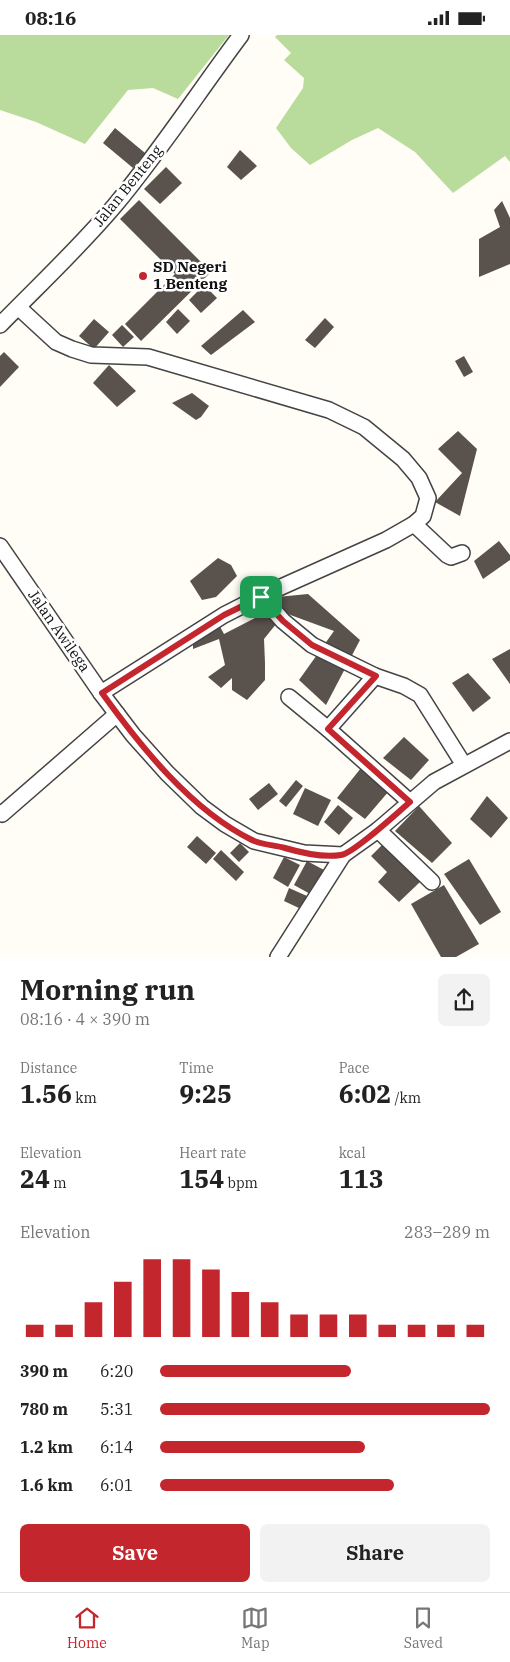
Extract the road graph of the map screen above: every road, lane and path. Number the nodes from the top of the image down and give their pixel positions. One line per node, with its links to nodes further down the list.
1 (241, 35): 2 (street, Jalan Benteng)
2 (18, 307): 3 (street, Jalan Benteng); 4 (street)
3 (0, 325)
4 (414, 524): 6 (street); 7 (street)
5 (0, 546): 9 (street, Jalan Awilega)
6 (462, 553)
7 (261, 597): 8 (street); 9 (street)
8 (376, 676): 12 (street); 14 (street)
9 (102, 693): 11 (street, Jalan Awilega)
10 (289, 697): 12 (street)
11 (117, 714): 16 (street); 18 (street, Jalan Awilega)
12 (328, 729): 15 (street)
13 (510, 741): 14 (street)
14 (464, 765): 15 (street)
15 (410, 802): 17 (street)
16 (1, 817)
17 (378, 830): 18 (street); 19 (street)
18 (343, 855): 20 (street)
19 (432, 882)
20 (278, 957)

